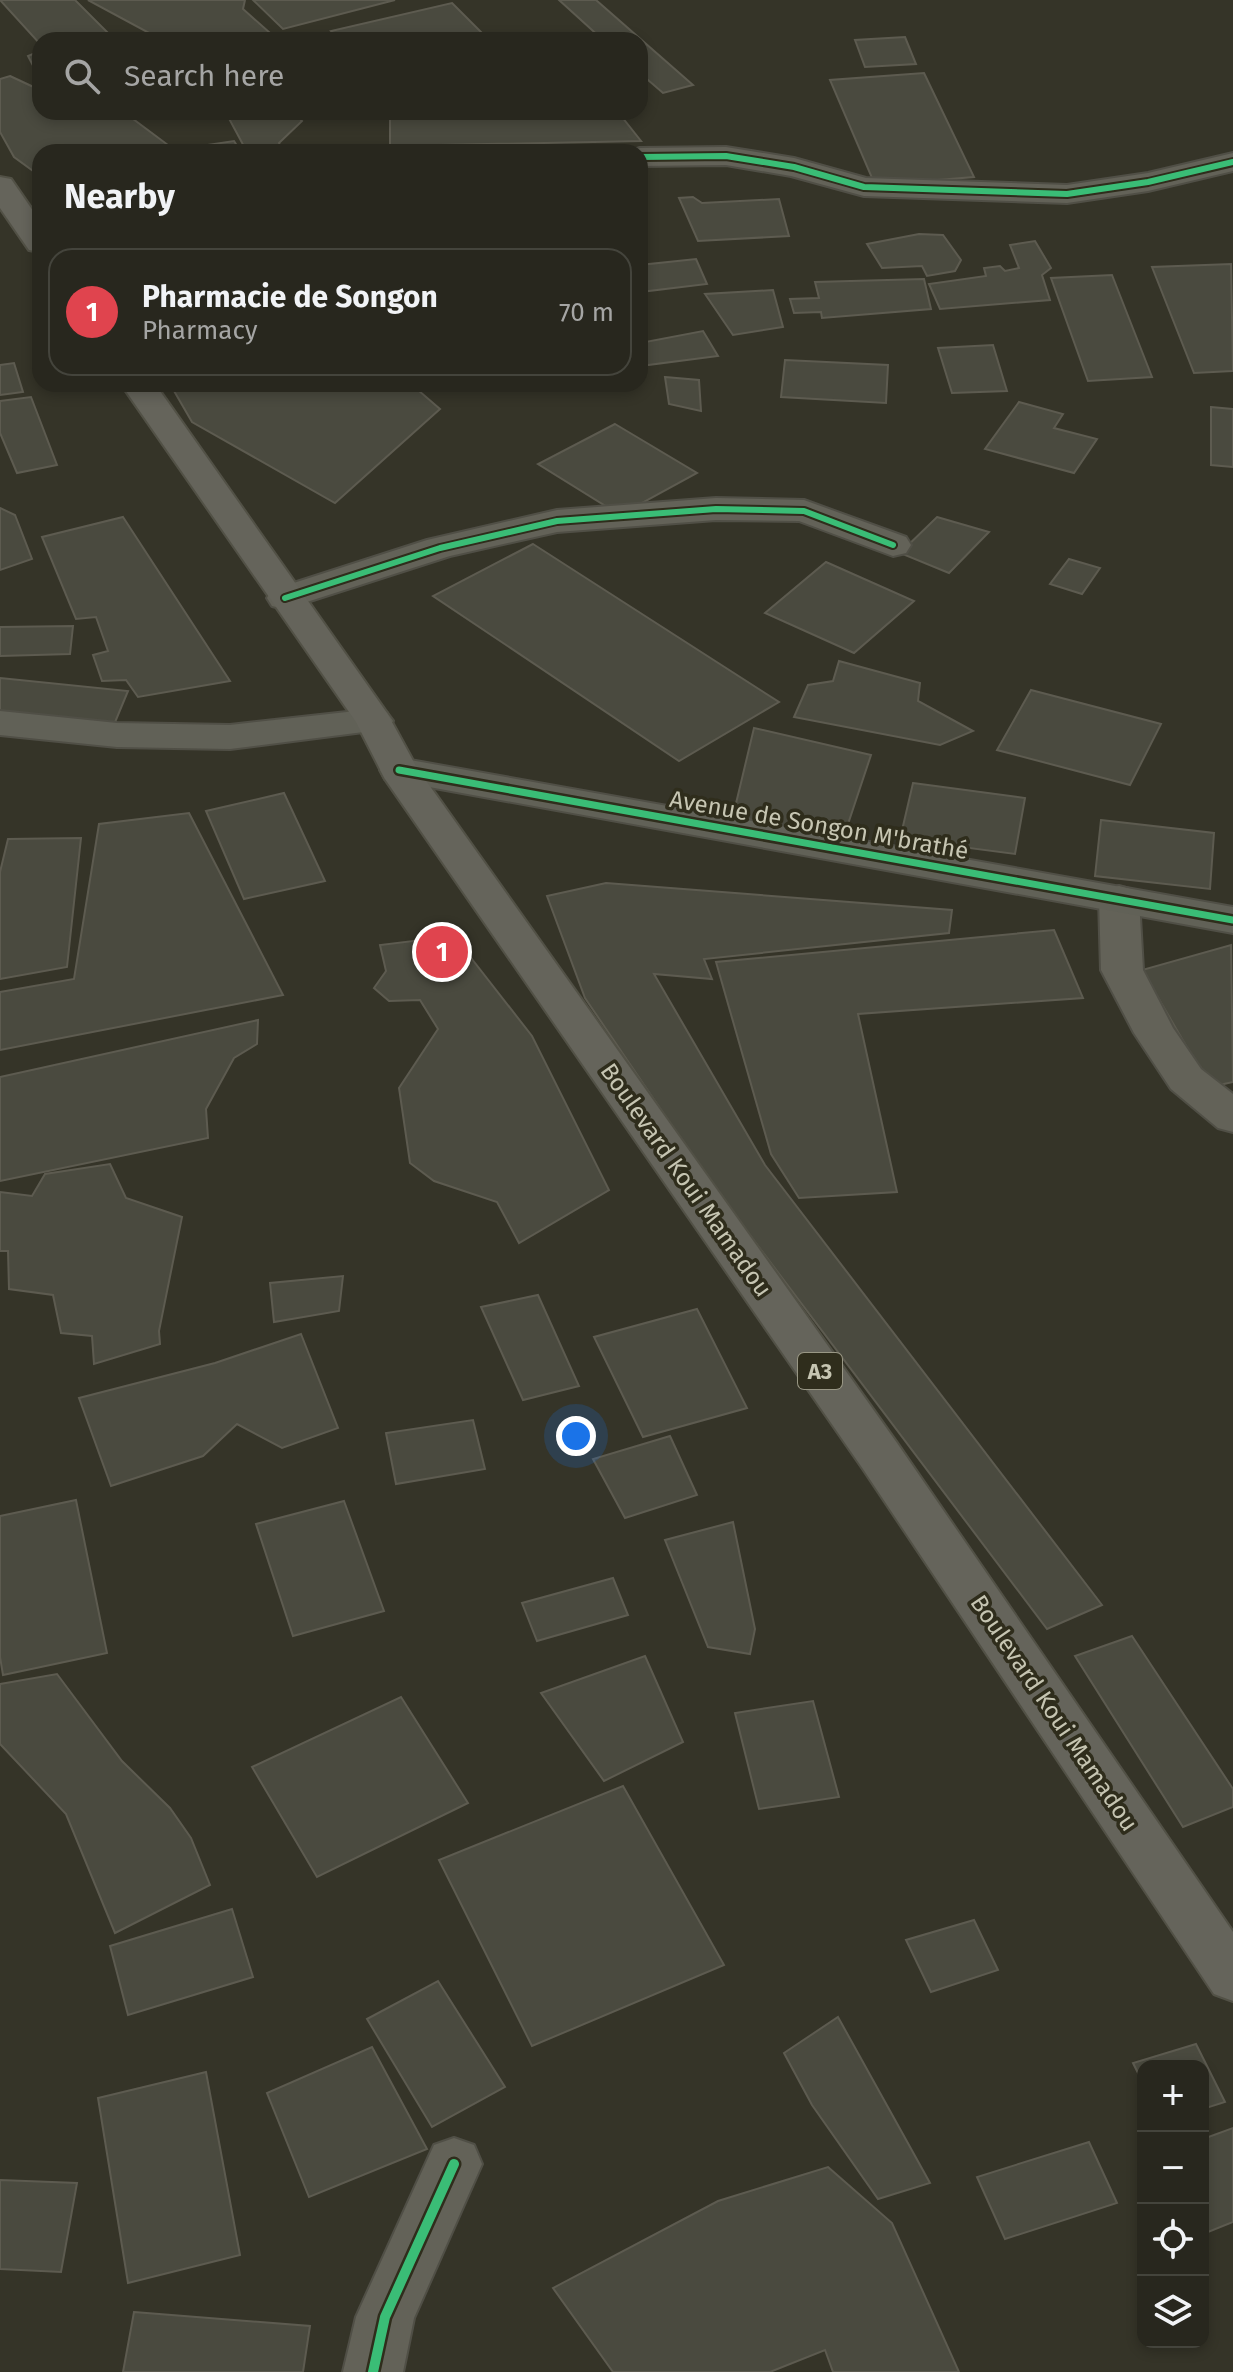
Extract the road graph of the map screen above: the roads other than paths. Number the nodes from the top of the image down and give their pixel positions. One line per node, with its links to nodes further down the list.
1 (648, 157): 2 (street)
2 (1233, 162)
3 (0, 186): 4 (main road)
4 (32, 225)
5 (143, 392): 7 (main road, Boulevard Koui Mamadou / A3)
6 (893, 545): 7 (street)
7 (285, 598): 8 (main road, Boulevard Koui Mamadou / A3)
8 (374, 721): 9 (street); 10 (main road, Boulevard Koui Mamadou / A3)
9 (0, 723)
10 (399, 770): 11 (street, Avenue de Songon M'brathé); 14 (main road, Boulevard Koui Mamadou / A3)
11 (1119, 899): 12 (street, Avenue de Songon M'brathé); 13 (street)
12 (1233, 920)
13 (1233, 1117)
14 (1233, 1977)
15 (454, 2164): 16 (street)
16 (373, 2372)

